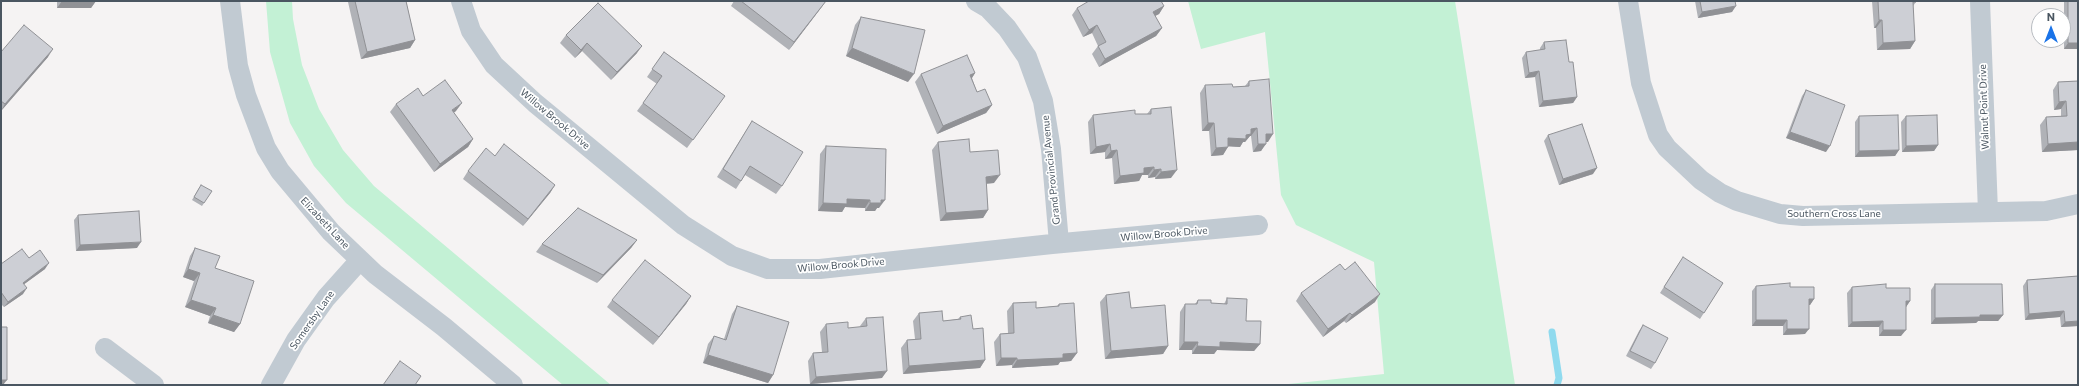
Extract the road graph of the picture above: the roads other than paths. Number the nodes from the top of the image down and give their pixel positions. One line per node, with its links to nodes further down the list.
1 (230, 1): 10 (street, Elizabeth Lane)
2 (461, 1): 9 (street, Willow Brook Drive)
3 (976, 1): 9 (street, Grand Provincial Avenue)
4 (1628, 1): 7 (street, Southern Cross Lane)
5 (1980, 1): 7 (street, Walnut Point Drive)
6 (2078, 204): 7 (street, Southern Cross Lane)
7 (1988, 212)
8 (1258, 225): 9 (street, Willow Brook Drive)
9 (1059, 243)
10 (360, 260): 13 (street, Somersby Lane); 14 (street, Elizabeth Lane)
11 (105, 348): 12 (street)
12 (154, 385)
13 (271, 385)
14 (513, 385)

